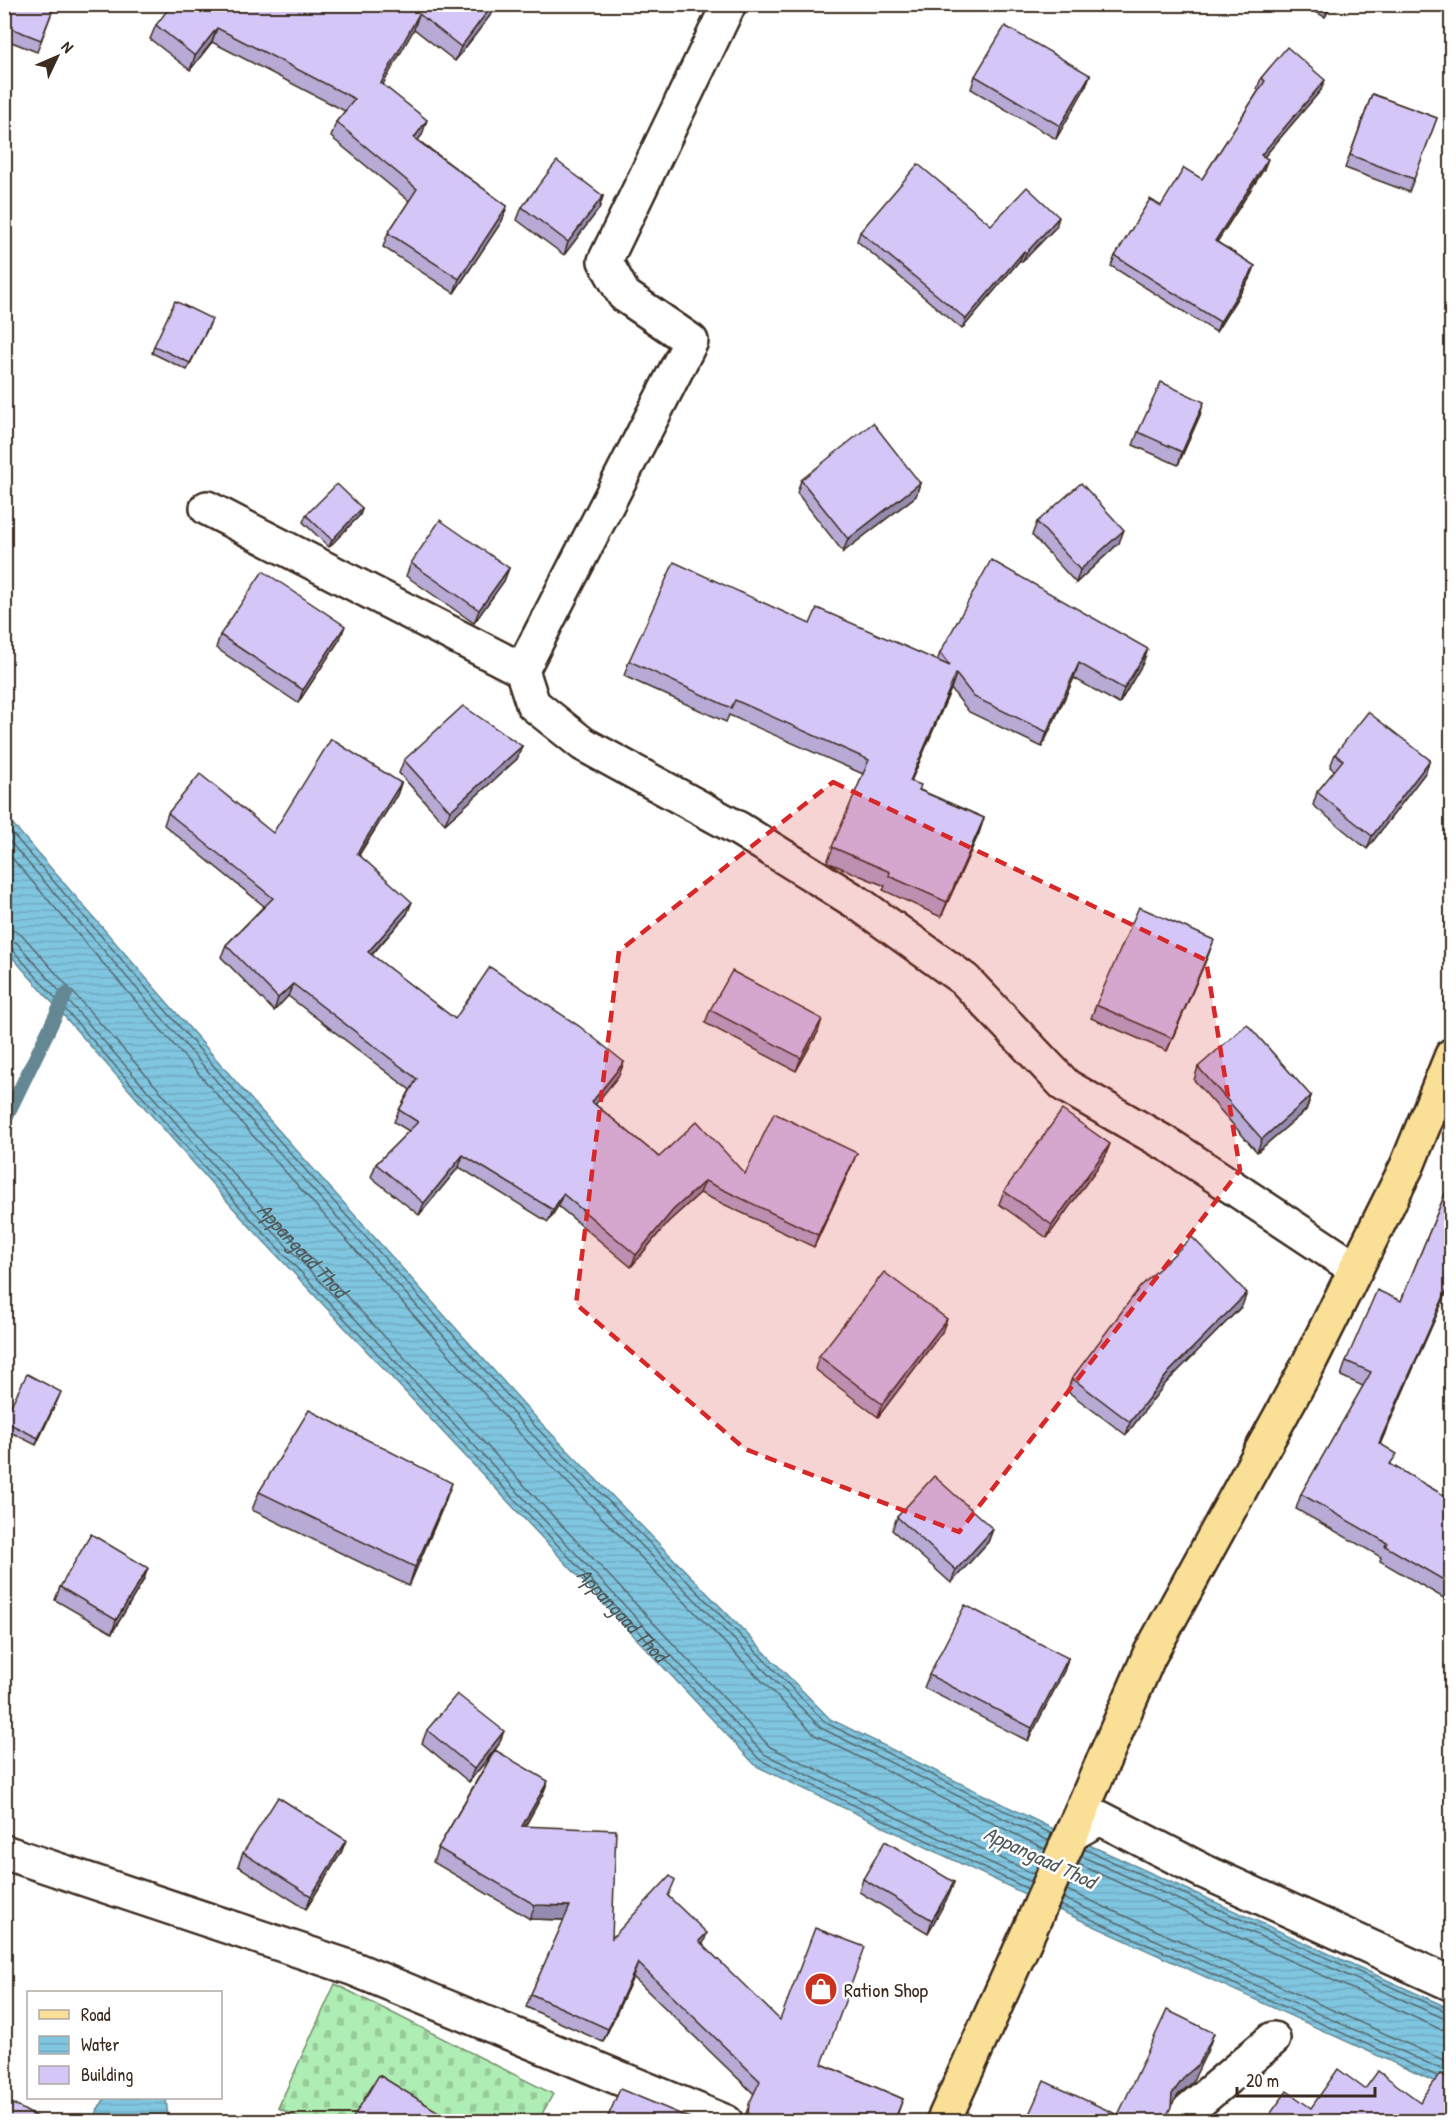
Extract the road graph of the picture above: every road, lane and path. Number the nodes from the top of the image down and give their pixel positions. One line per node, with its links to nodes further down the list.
1 (729, 4): 3 (street)
2 (207, 508): 3 (street)
3 (522, 670): 6 (street)
4 (1452, 1055): 5 (main road)
5 (1444, 1103): 6 (main road)
6 (1356, 1269): 7 (main road)
7 (1073, 1833): 9 (street); 12 (main road)
8 (4, 1852): 11 (street)
9 (1452, 1984)
10 (1273, 2039): 13 (street)
11 (726, 2121)
12 (943, 2121)
13 (1182, 2121)

